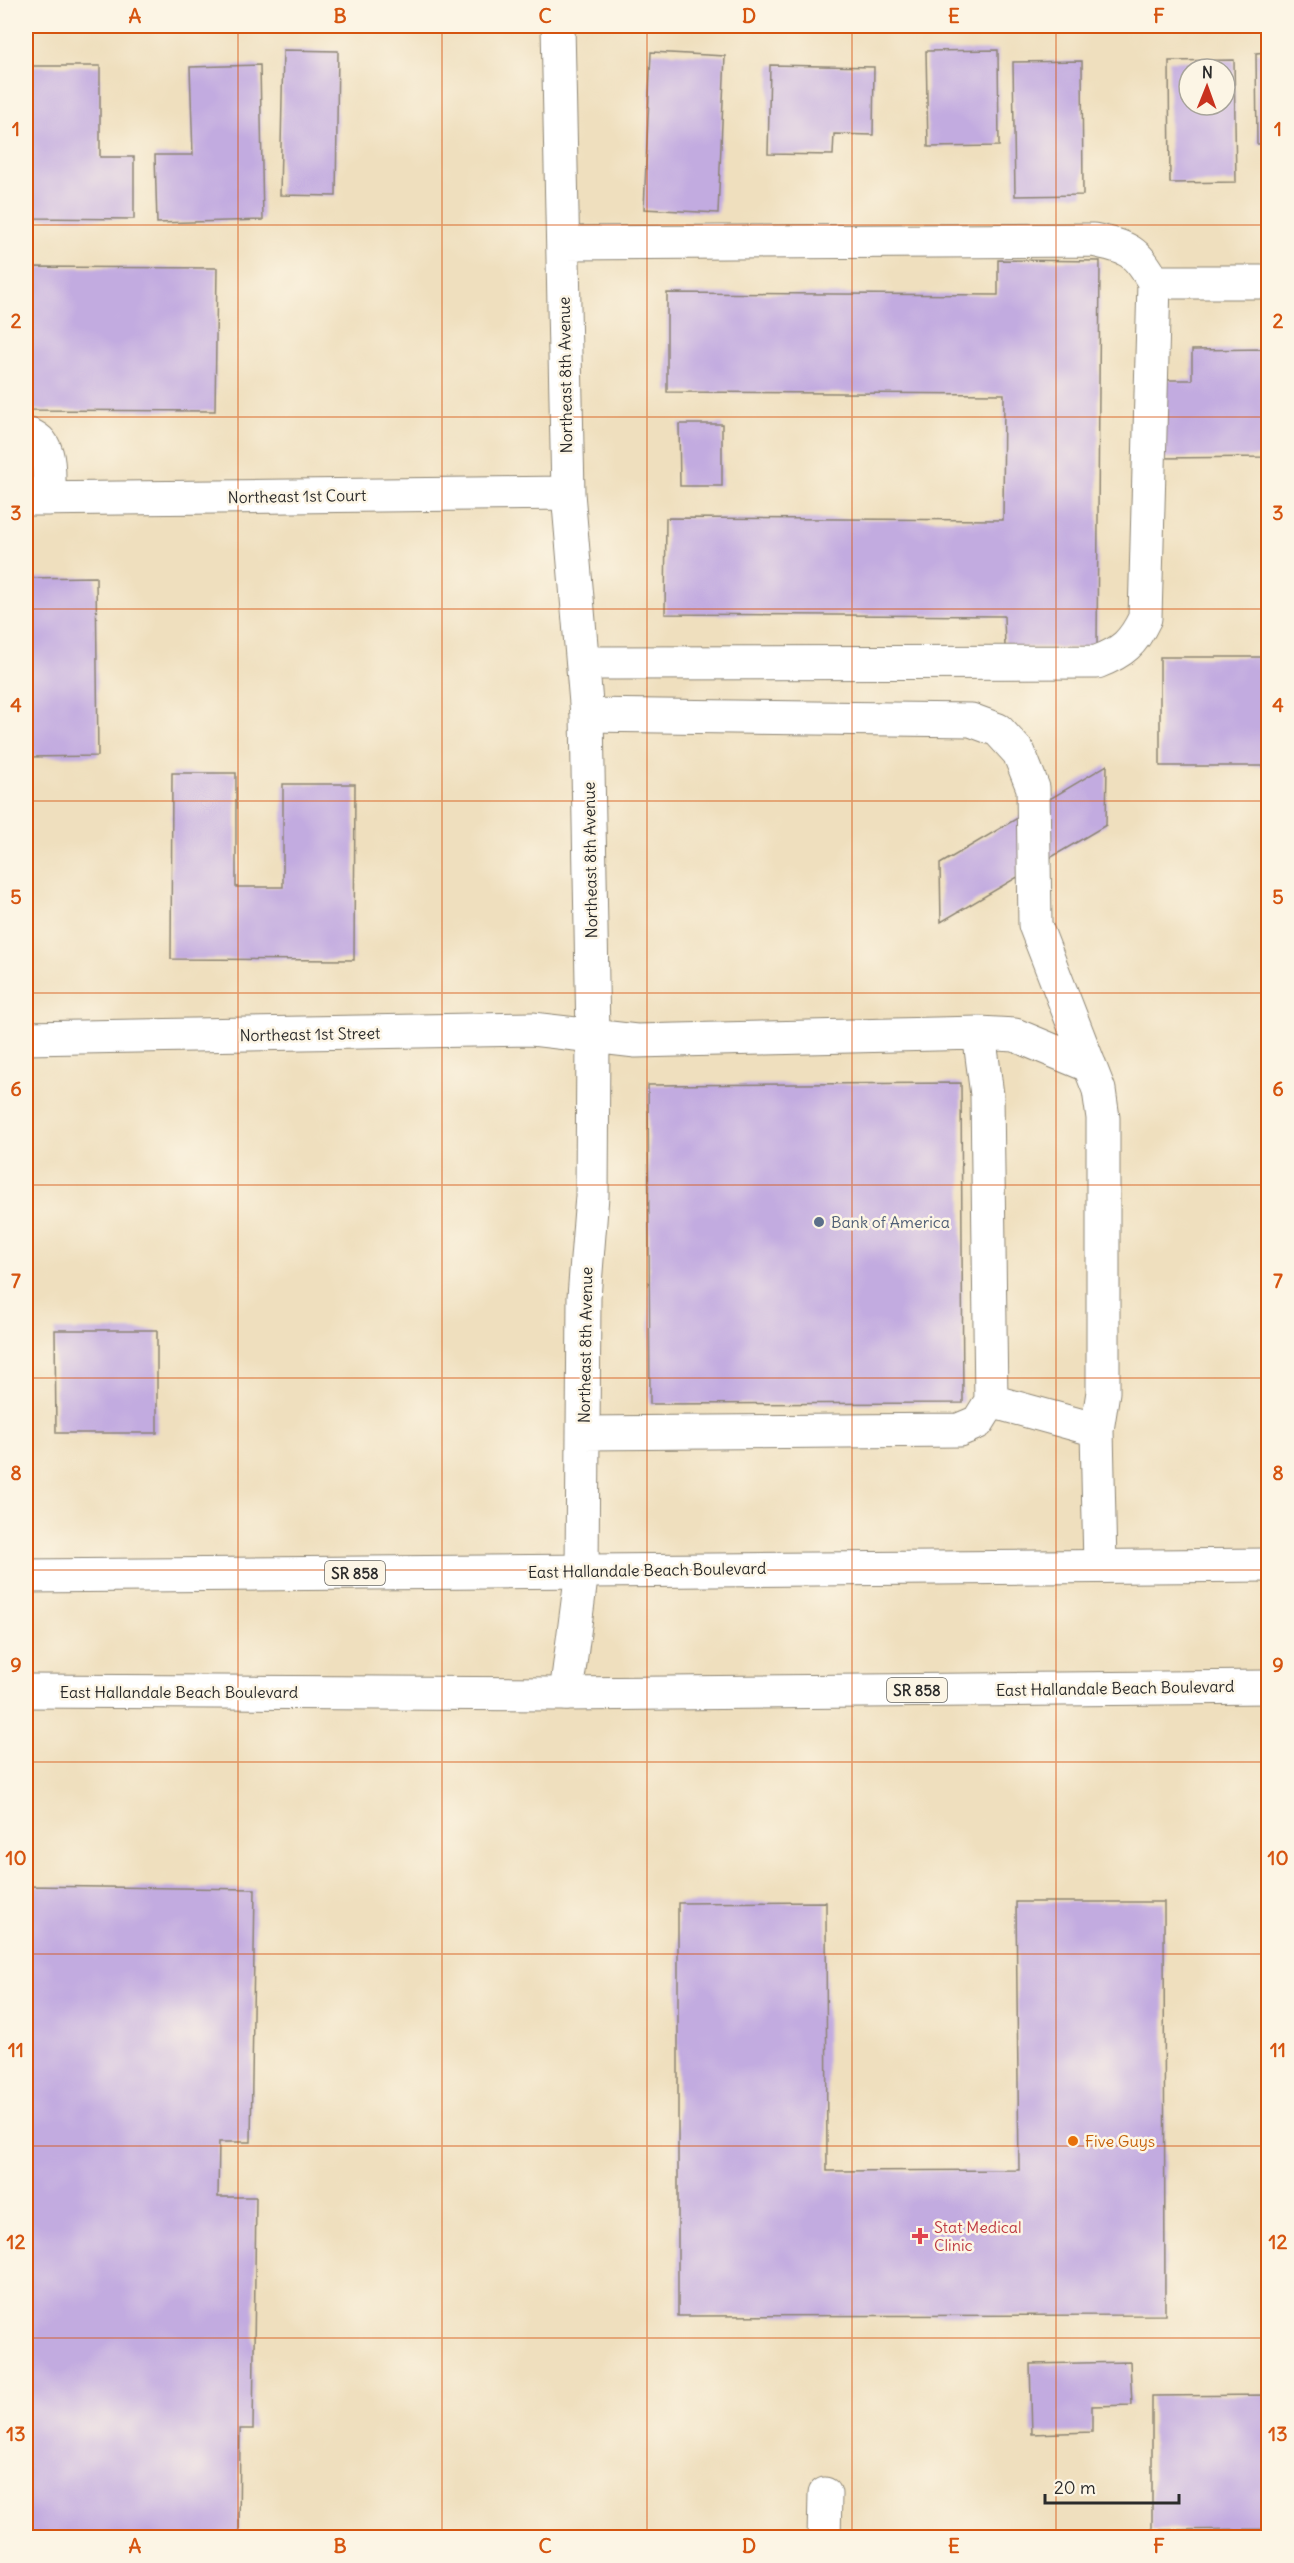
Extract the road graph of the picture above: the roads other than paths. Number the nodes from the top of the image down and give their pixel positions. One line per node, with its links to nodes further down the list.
1 (558, 26): 2 (street, Northeast 8th Avenue)
2 (563, 243): 3 (street); 6 (street, Northeast 8th Avenue)
3 (1154, 282): 4 (street); 8 (street)
4 (1269, 282)
5 (26, 434): 7 (street)
6 (568, 493): 7 (street, Northeast 1st Court); 8 (street, Northeast 8th Avenue)
7 (37, 499)
8 (583, 663): 9 (street, Northeast 8th Avenue)
9 (587, 715): 11 (street, Northeast 8th Avenue); 13 (street)
10 (979, 1033): 11 (street, Northeast 1st Street); 13 (street, Northeast 1st Street); 14 (street)
11 (593, 1036): 12 (street, Northeast 1st Street); 16 (street, Northeast 8th Avenue)
12 (26, 1038)
13 (1089, 1066): 15 (street)
14 (991, 1401): 15 (street); 16 (street)
15 (1097, 1430): 18 (street)
16 (583, 1433): 19 (street, Northeast 8th Avenue)
17 (1269, 1565): 18 (street, East Hallandale Beach Boulevard / SR 858)
18 (1100, 1566): 19 (street, East Hallandale Beach Boulevard / SR 858)
19 (582, 1571): 20 (street, East Hallandale Beach Boulevard / SR 858); 23 (street, Northeast 8th Avenue)
20 (26, 1576)
21 (1269, 1687): 23 (street, East Hallandale Beach Boulevard / SR 858)
22 (26, 1691): 23 (street, East Hallandale Beach Boulevard / SR 858)
23 (566, 1694)
24 (825, 2494): 25 (street)
25 (824, 2538)

